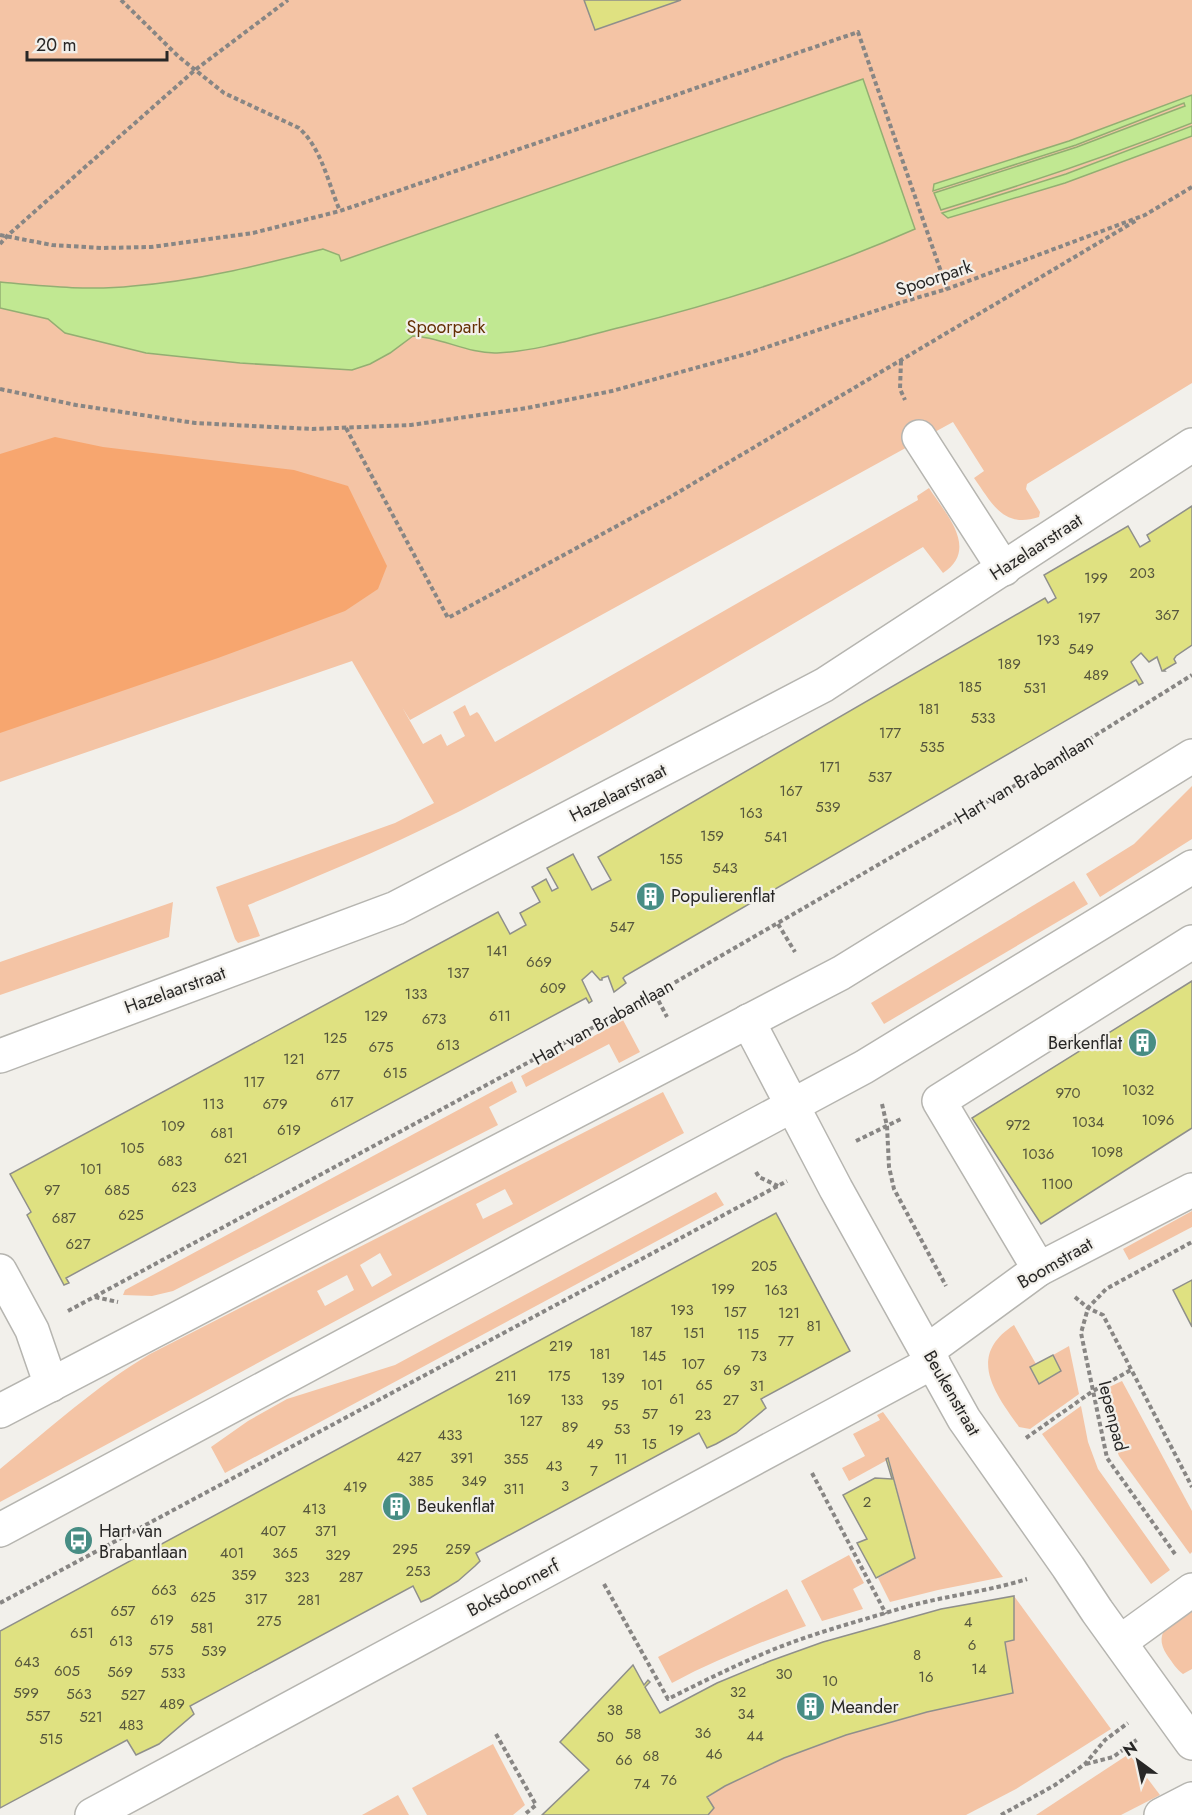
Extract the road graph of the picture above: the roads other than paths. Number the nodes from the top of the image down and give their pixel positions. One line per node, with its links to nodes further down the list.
1 (919, 437): 3 (street)
2 (1192, 445): 3 (street, Hazelaarstraat)
3 (1004, 569): 8 (street, Hazelaarstraat)
4 (1192, 756): 7 (street)
5 (1192, 867): 9 (street)
6 (1192, 942): 11 (street)
7 (748, 1021): 9 (street, Beukenstraat); 14 (street)
8 (0, 1056)
9 (791, 1105): 13 (street, Beukenstraat); 16 (street)
10 (1192, 1190): 11 (street, Boomstraat)
11 (1039, 1269): 13 (street, Boomstraat)
12 (0, 1271): 14 (street)
13 (930, 1357): 18 (street, Beukenstraat); 21 (street, Boksdoornerf)
14 (51, 1384): 15 (street)
15 (0, 1411)
16 (0, 1530)
17 (1192, 1590): 18 (street)
18 (1120, 1642): 19 (street, Beukenstraat)
19 (1192, 1743)
20 (1192, 1800): 22 (street)
21 (92, 1815)
22 (1161, 1815)

